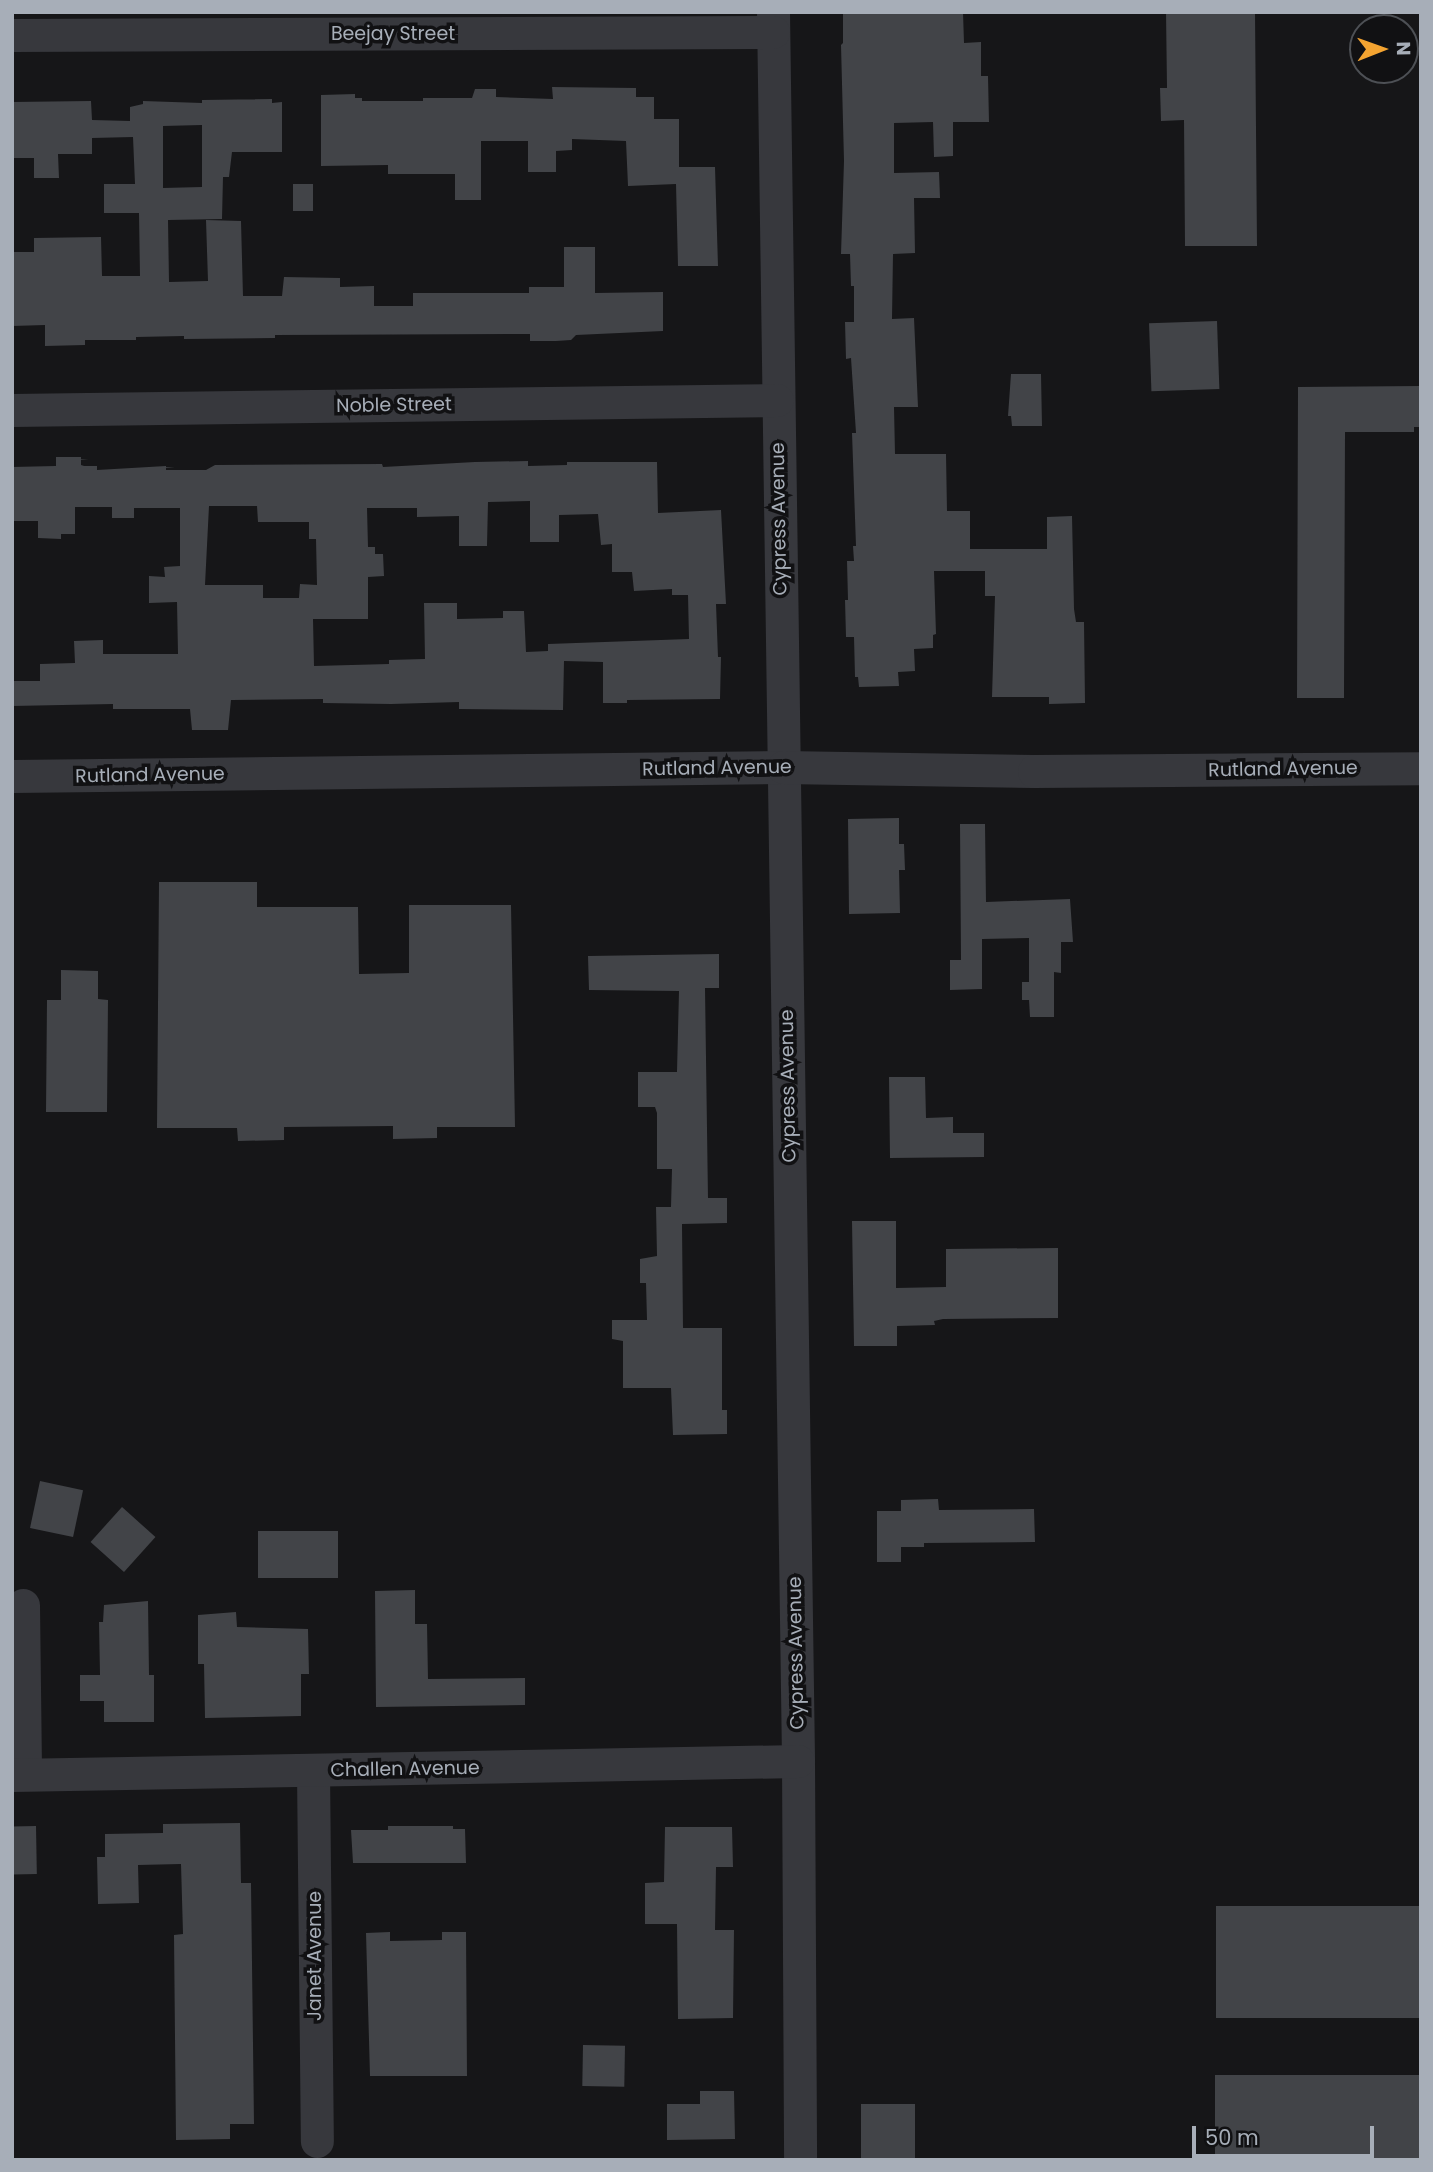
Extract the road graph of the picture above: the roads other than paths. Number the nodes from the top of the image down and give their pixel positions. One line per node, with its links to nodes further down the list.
1 (773, 22): 2 (street, Beejay Street); 3 (street, Cypress Avenue)
2 (12, 35)
3 (777, 400): 4 (street, Noble Street); 5 (street, Cypress Avenue)
4 (12, 411)
5 (783, 767): 6 (street, Rutland Avenue); 7 (street, Rutland Avenue); 9 (street, Cypress Avenue)
6 (1421, 768)
7 (12, 776)
8 (23, 1605): 11 (street)
9 (798, 1761): 10 (street, Challen Avenue); 13 (street, Cypress Avenue)
10 (313, 1771): 11 (street, Challen Avenue); 12 (street, Janet Avenue)
11 (19, 1774)
12 (317, 2141)
13 (800, 2160)

